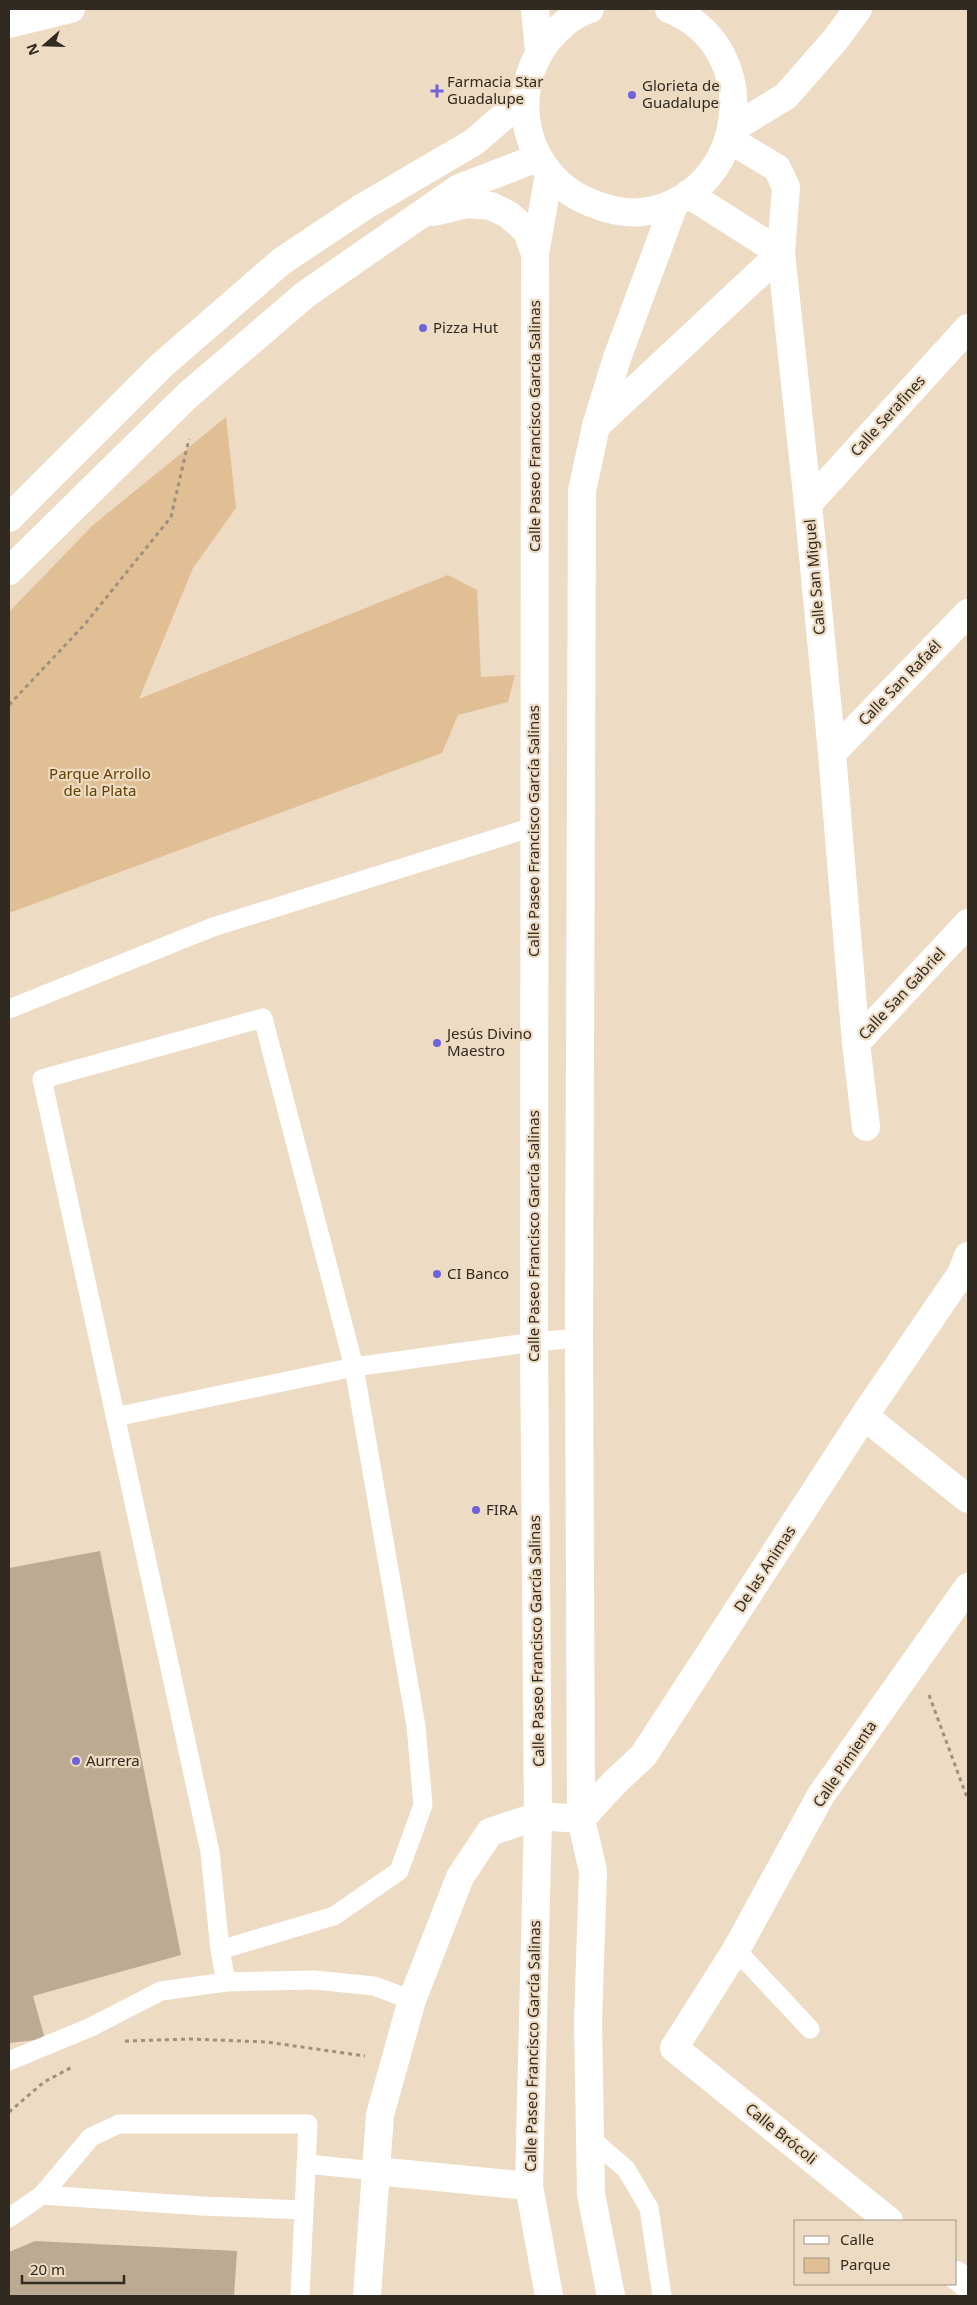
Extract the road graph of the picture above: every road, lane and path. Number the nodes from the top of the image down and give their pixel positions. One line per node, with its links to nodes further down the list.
1 (71, 9): 6 (main road)
2 (535, 9): 7 (main road)
3 (590, 9): 7 (main road)
4 (672, 9): 9 (main road)
5 (858, 9): 9 (main road)
6 (9, 24)
7 (540, 51): 8 (main road)
8 (524, 99): 10 (main road); 19 (main road)
9 (731, 135): 11 (main road); 13 (main road, Calle San Miguel)
10 (543, 166): 11 (main road); 12 (main road); 14 (main road, Calle Paseo Francisco García Salinas)
11 (682, 198): 13 (main road); 17 (main road)
12 (422, 215): 14 (main road); 16 (main road)
13 (781, 253): 17 (main road); 18 (main road, Calle San Miguel)
14 (536, 254): 24 (main road, Calle Paseo Francisco García Salinas)
15 (968, 328): 18 (main road, Calle Serafines)
16 (188, 395): 20 (main road); 22 (path)
17 (596, 426): 30 (main road)
18 (808, 504): 23 (main road, Calle San Miguel)
19 (9, 518)
20 (9, 572)
21 (968, 613): 23 (main road, Calle San Rafaél)
22 (9, 705)
23 (832, 753): 27 (main road, Calle San Miguel)
24 (533, 827): 26 (lane); 31 (main road, Calle Paseo Francisco García Salinas)
25 (968, 923): 27 (main road, Calle San Gabriel)
26 (9, 1009)
27 (856, 1042): 28 (main road, Calle San Miguel)
28 (866, 1128)
29 (966, 1267): 33 (main road, De las Animas)
30 (579, 1338): 31 (lane); 40 (main road)
31 (534, 1342): 32 (lane); 39 (main road, Calle Paseo Francisco García Salinas)
32 (354, 1367): 34 (lane); 34 (lane); 41 (lane)
33 (864, 1416): 35 (main road); 40 (main road, De las Animas)
34 (115, 1417): 41 (lane)
35 (968, 1498)
36 (968, 1587): 37 (main road, Calle Pimienta)
37 (916, 1660): 38 (path); 42 (main road, Calle Pimienta)
38 (968, 1800)
39 (538, 1816): 40 (main road); 44 (main road); 55 (main road, Calle Paseo Francisco García Salinas)
40 (581, 1819): 52 (main road)
41 (220, 1950): 43 (lane)
42 (736, 1950): 45 (lane); 47 (main road, Calle Pimienta)
43 (226, 1982): 44 (lane); 48 (lane)
44 (412, 2000): 49 (main road)
45 (810, 2029)
46 (116, 2045): 49 (path)
47 (674, 2048): 59 (main road, Calle Brócoli)
48 (9, 2061)
49 (395, 2061): 54 (main road)
50 (76, 2065): 51 (path)
51 (9, 2112)
52 (588, 2136): 65 (main road); 66 (lane)
53 (306, 2164): 54 (lane); 56 (lane); 57 (lane)
54 (376, 2171): 55 (main road); 63 (main road)
55 (530, 2186): 64 (main road, Calle Paseo Francisco García Salinas)
56 (42, 2196): 57 (lane); 58 (lane)
57 (304, 2210): 62 (lane)
58 (9, 2218)
59 (888, 2220)
60 (957, 2276): 61 (main road)
61 (968, 2285)
62 (300, 2296)
63 (366, 2296)
64 (550, 2296)
65 (610, 2296)
66 (662, 2296)

